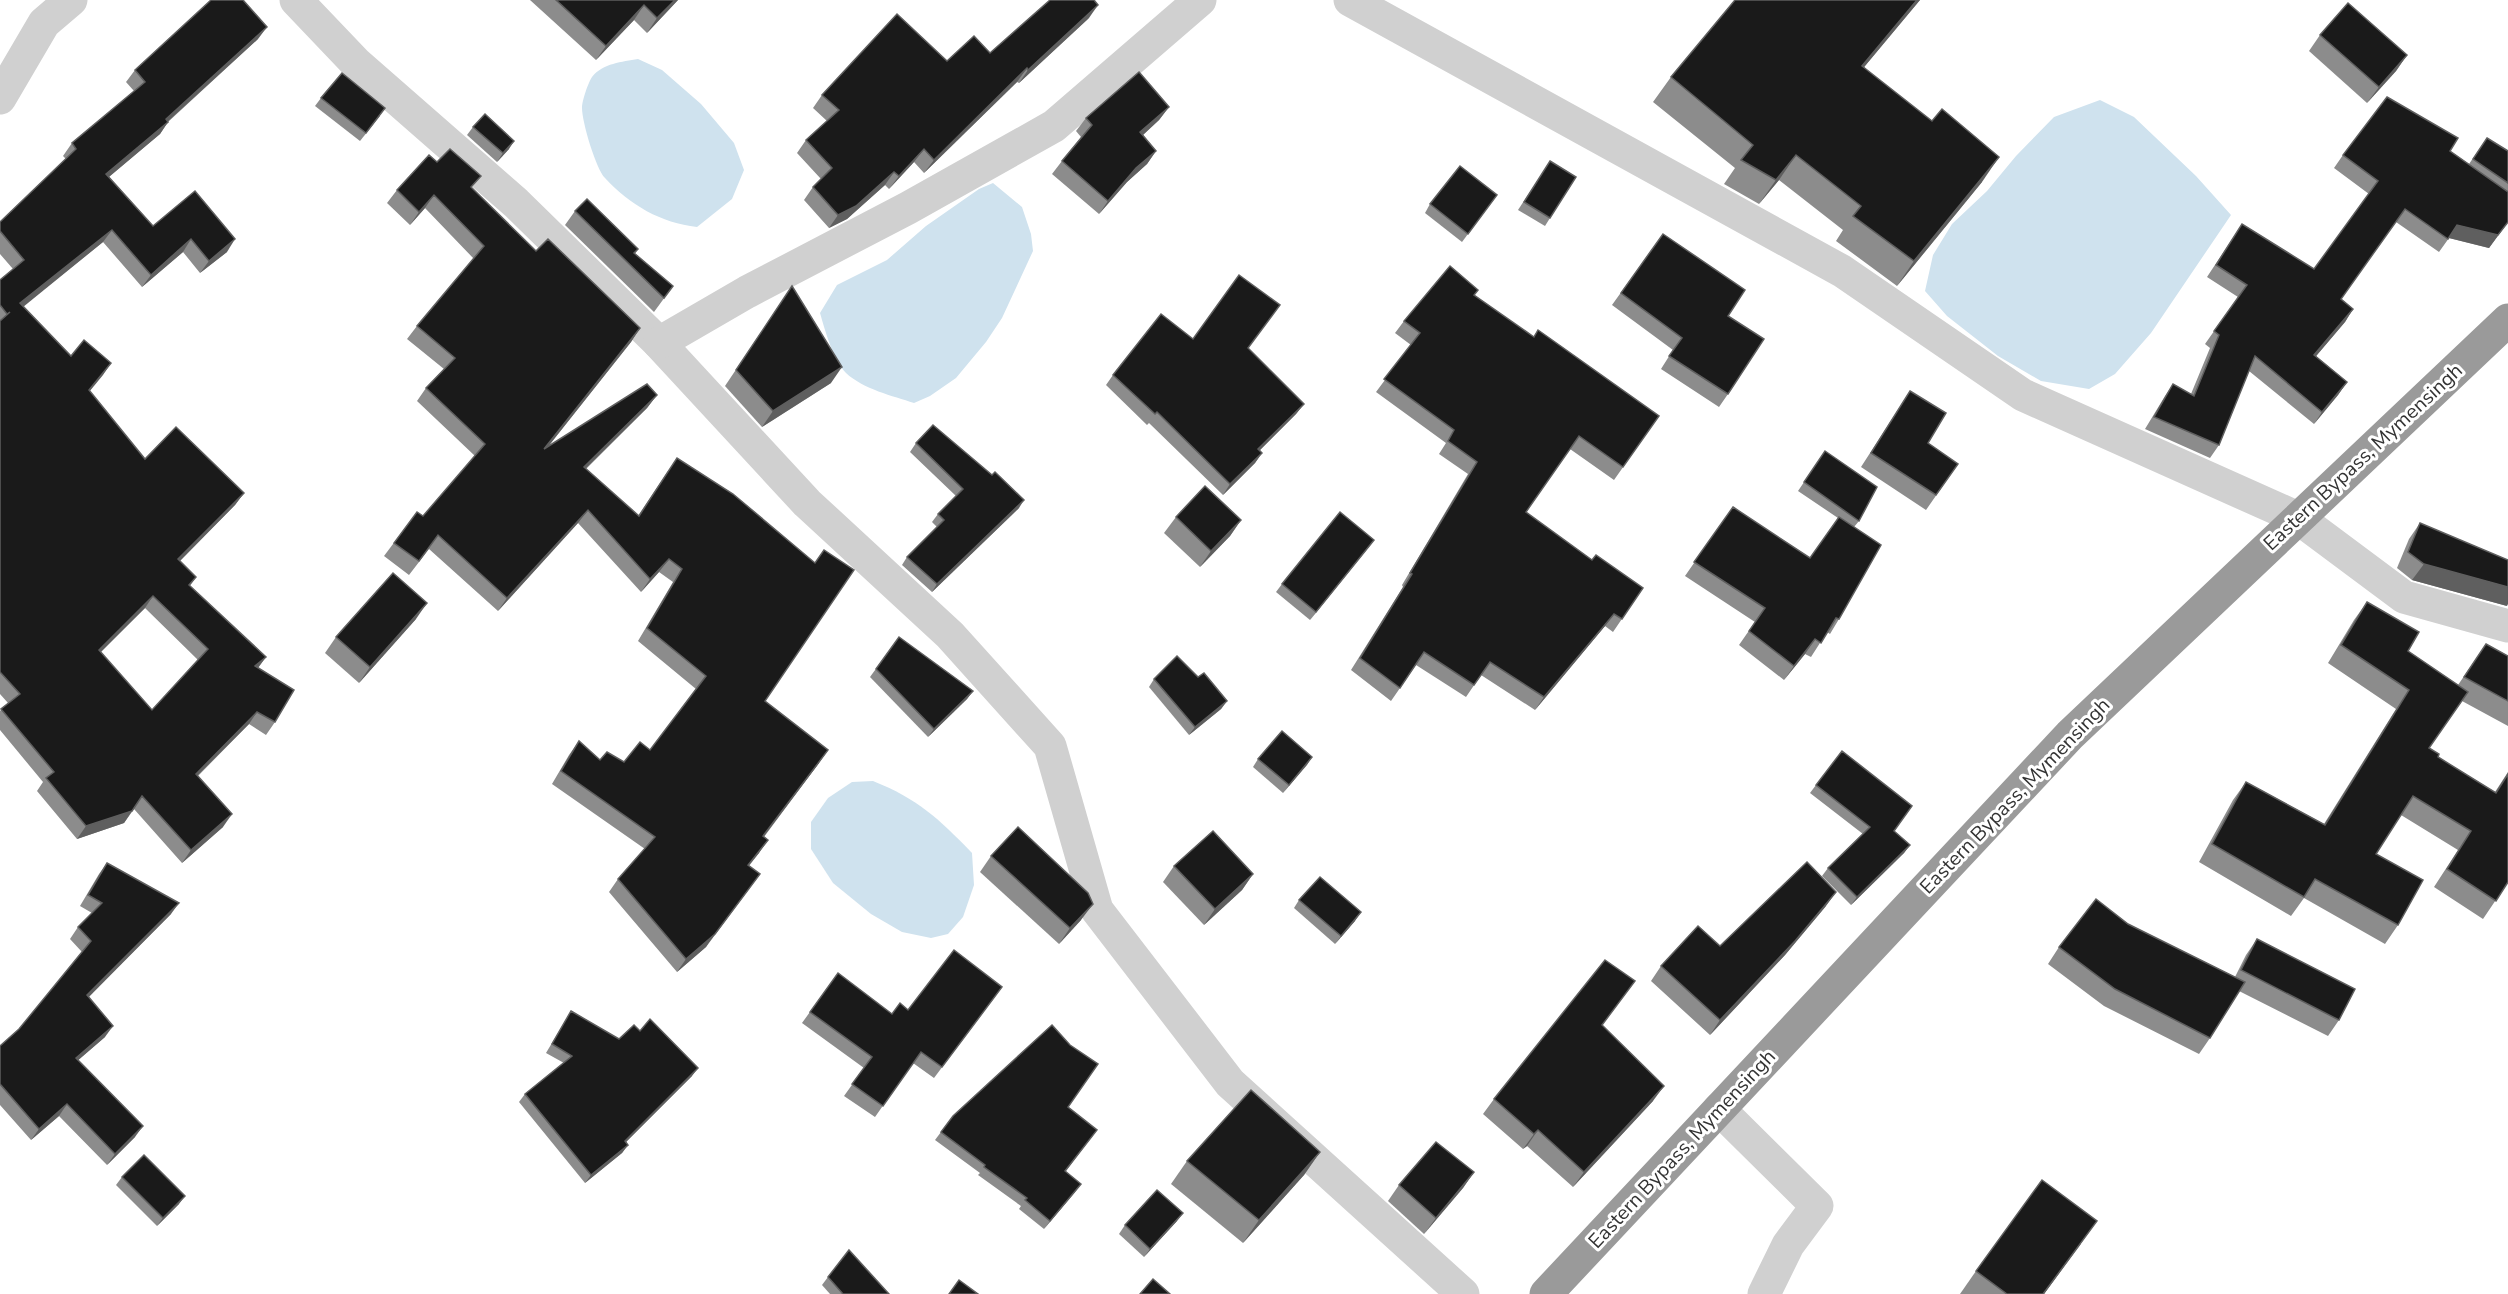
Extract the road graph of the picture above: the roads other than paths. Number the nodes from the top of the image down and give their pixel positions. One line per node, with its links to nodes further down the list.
1 (71, 0): 5 (street)
2 (296, 0): 7 (street)
3 (1200, 0): 7 (street)
4 (1350, 0): 8 (street)
5 (0, 98)
6 (2508, 320): 8 (highway, Eastern Bypass, Mymensingh)
7 (660, 343): 11 (street)
8 (2298, 518): 9 (street); 10 (highway, Eastern Bypass, Mymensingh)
9 (2508, 626)
10 (1719, 1108): 12 (highway, Eastern Bypass, Mymensingh); 13 (street)
11 (1463, 1294)
12 (1546, 1294)
13 (1764, 1294)

